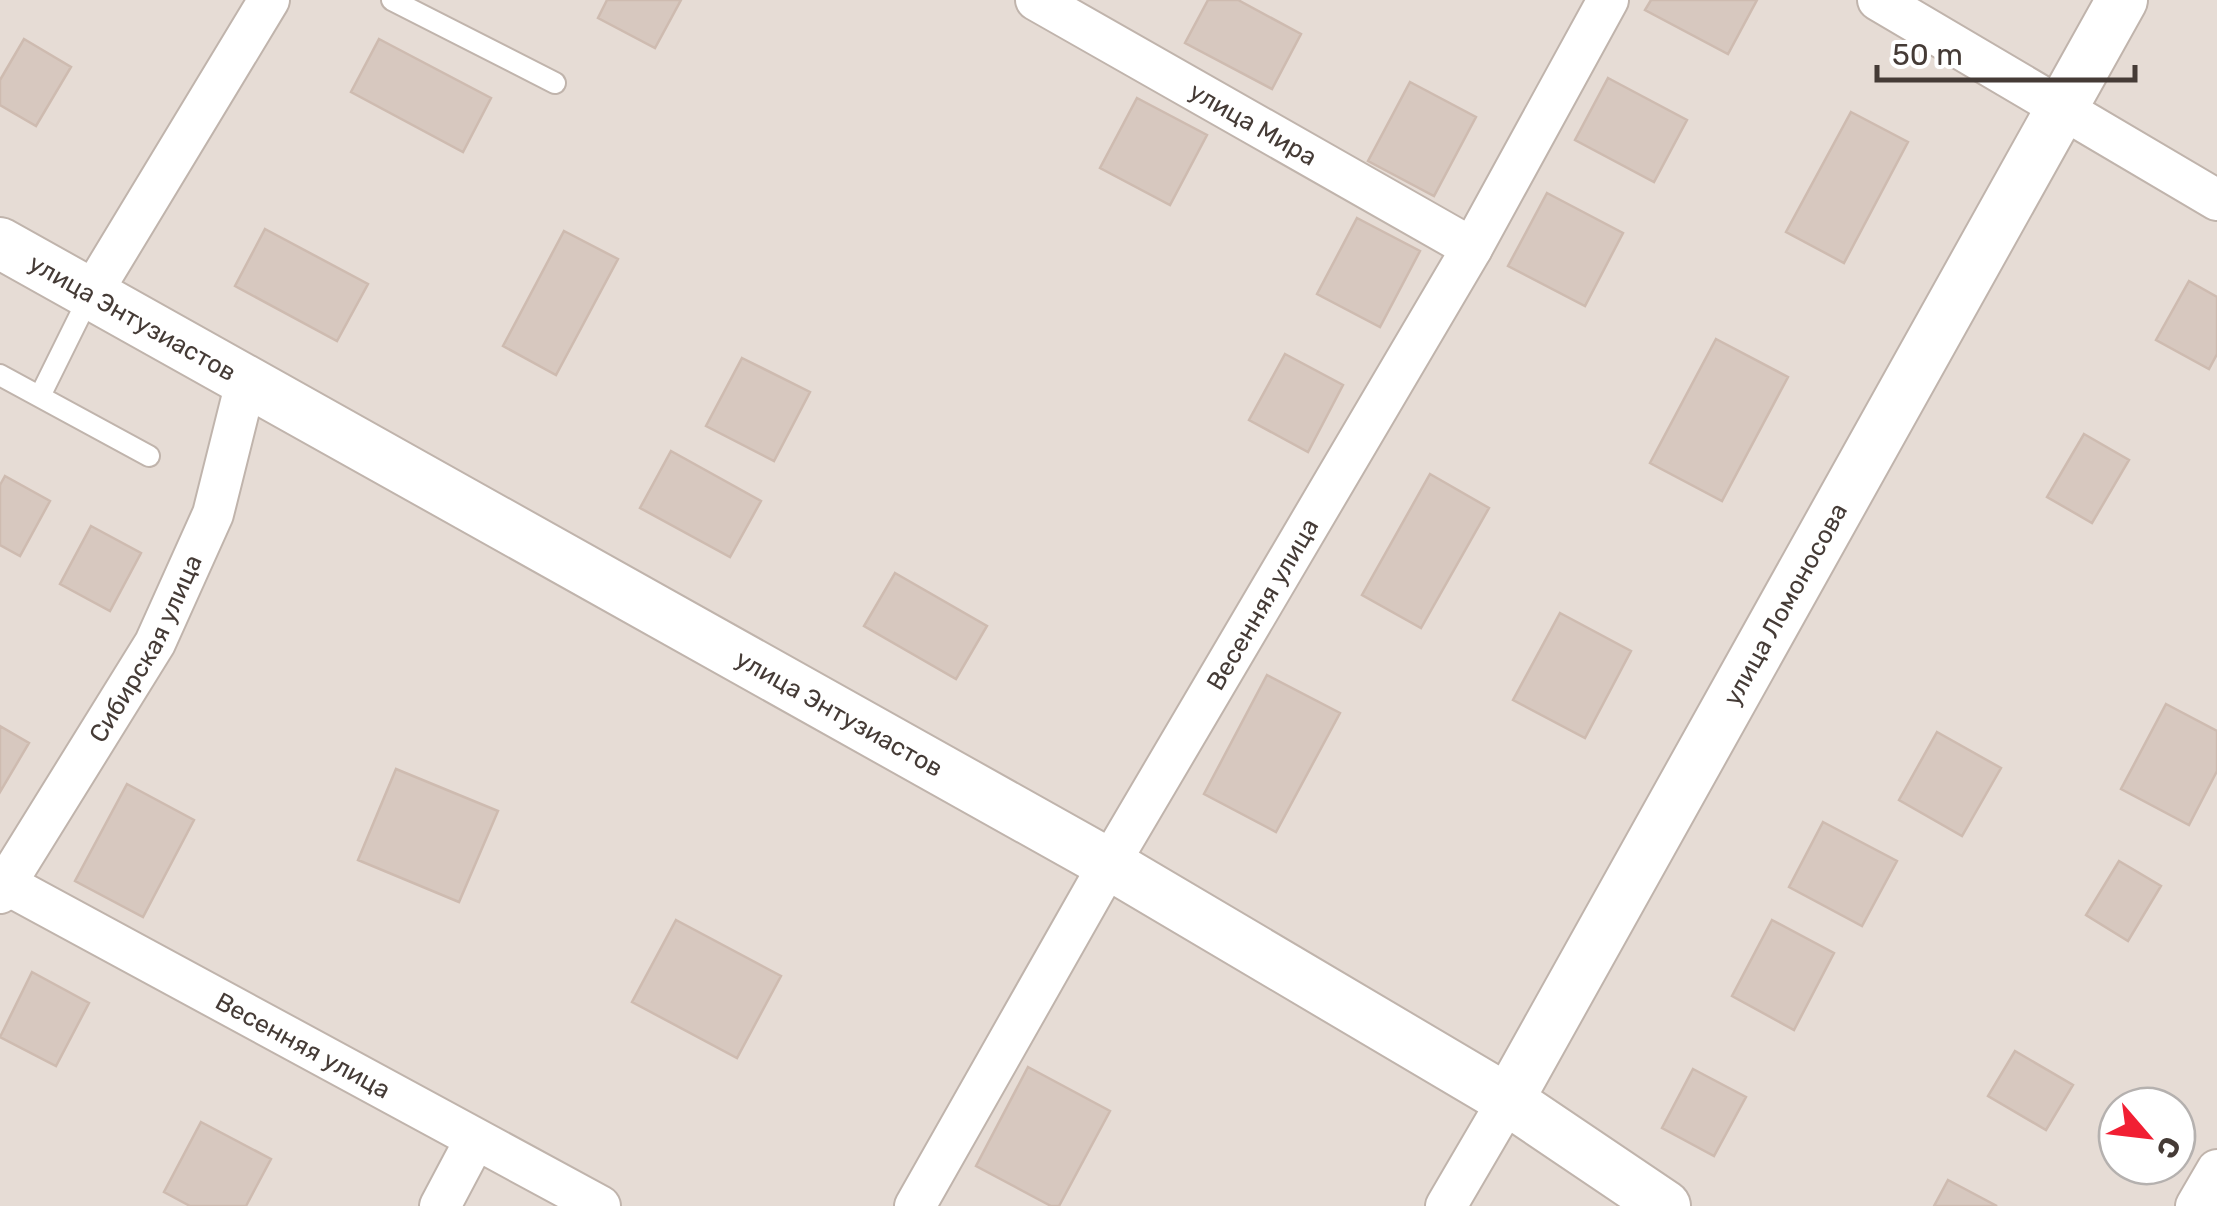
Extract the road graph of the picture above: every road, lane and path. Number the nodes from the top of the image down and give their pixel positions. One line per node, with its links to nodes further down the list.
1 (269, 0): 12 (street)
2 (392, 0): 7 (lane)
3 (1036, 0): 11 (street, улица Мира)
4 (1608, 0): 11 (street, Весенняя улица)
5 (1878, 0): 8 (street)
6 (2122, 0): 8 (street, улица Ломоносова)
7 (555, 83)
8 (2061, 110): 9 (street); 19 (street, улица Ломоносова)
9 (2217, 200)
10 (0, 243): 12 (street, улица Энтузиастов)
11 (1472, 248): 17 (street, Весенняя улица)
12 (91, 294): 14 (street, улица Энтузиастов); 15 (lane)
13 (0, 375): 15 (lane)
14 (246, 382): 17 (street, улица Энтузиастов); 18 (street, Сибирская улица)
15 (40, 396): 16 (lane)
16 (149, 456)
17 (1109, 864): 19 (street, улица Энтузиастов); 24 (street, Весенняя улица)
18 (3, 889): 20 (street, Весенняя улица)
19 (1508, 1100): 25 (street, улица Ломоносова); 26 (street, улица Энтузиастов)
20 (476, 1140): 22 (street); 23 (street, Весенняя улица)
21 (2217, 1170): 27 (street)
22 (440, 1206)
23 (600, 1206)
24 (915, 1206)
25 (1446, 1206)
26 (1665, 1206)
27 (2196, 1206)

